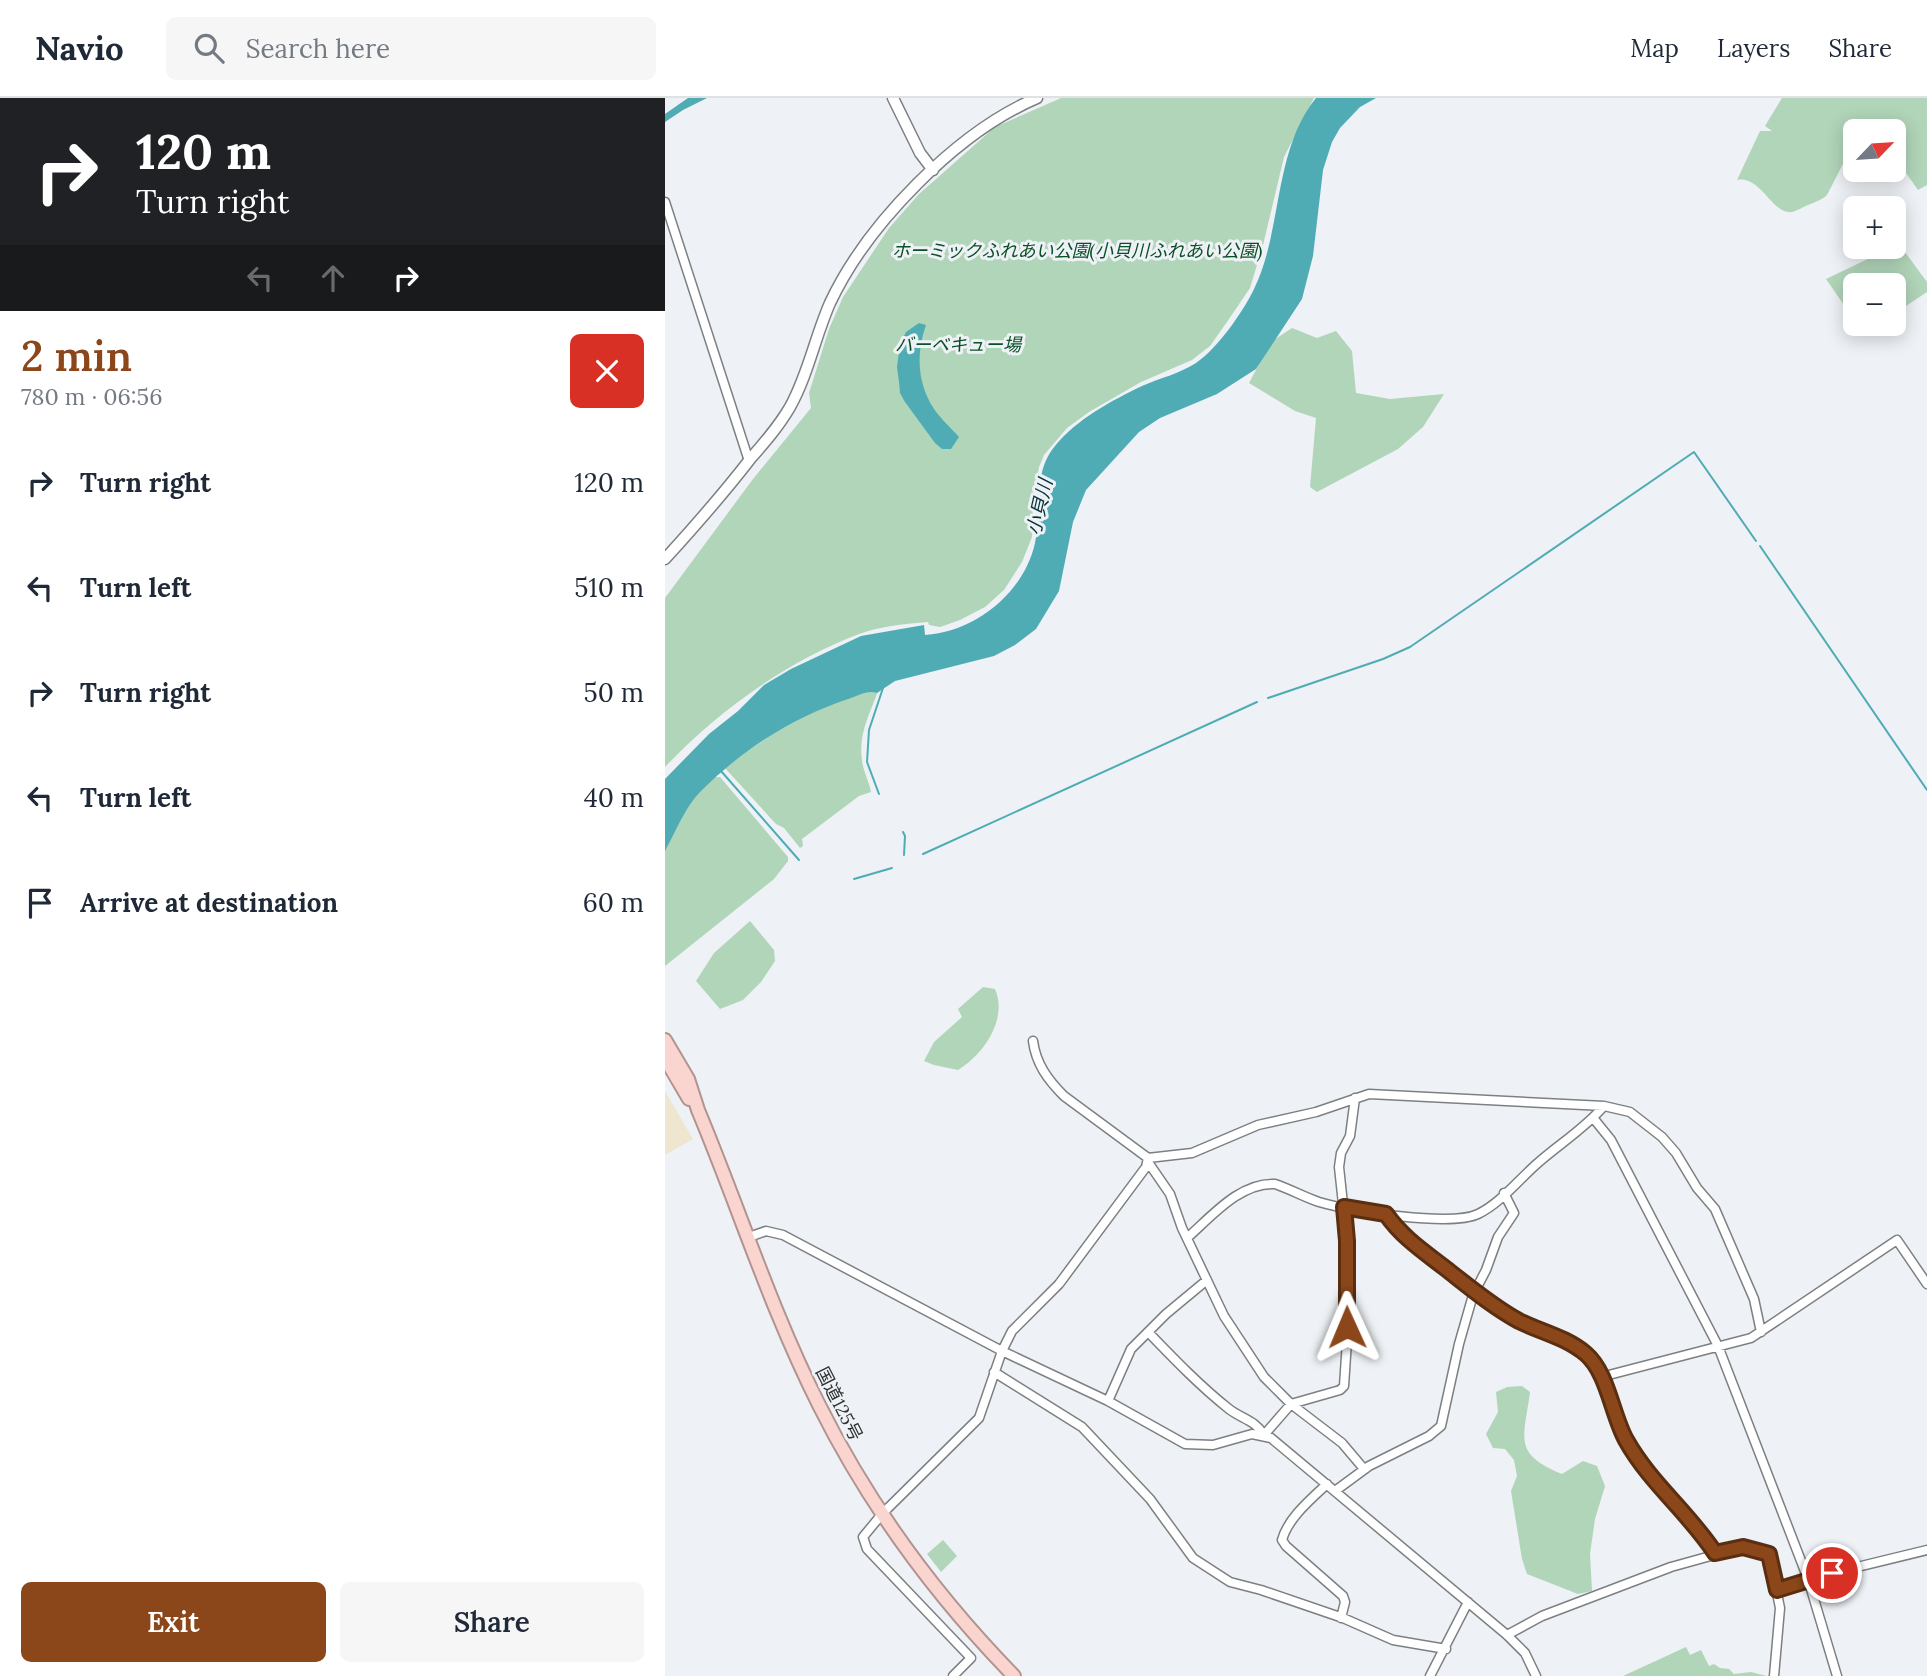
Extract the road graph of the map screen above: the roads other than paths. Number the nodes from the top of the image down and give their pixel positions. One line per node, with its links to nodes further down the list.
1 (893, 98): 3 (street)
2 (1037, 98): 3 (street)
3 (933, 170): 5 (street)
4 (665, 202): 5 (street)
5 (749, 461): 6 (street)
6 (665, 559)
7 (665, 1040): 12 (highway, 国道125号)
8 (1033, 1041): 14 (street)
9 (665, 1058): 12 (highway, 国道125号)
10 (1355, 1098): 11 (street); 14 (street); 16 (street)
11 (1604, 1106): 13 (street); 24 (street)
12 (698, 1110): 18 (highway, 国道125号)
13 (1594, 1119): 15 (street); 25 (street)
14 (1148, 1160): 19 (street); 26 (street)
15 (1504, 1193): 17 (street); 22 (street)
16 (1344, 1207): 17 (street); 19 (street); 30 (street)
17 (1386, 1214): 22 (street)
18 (749, 1237): 26 (street); 35 (highway, 国道125号)
19 (1187, 1238): 20 (street)
20 (1207, 1280): 23 (street); 30 (street)
21 (1927, 1284): 24 (street)
22 (1475, 1291): 28 (street); 32 (street)
23 (1148, 1332): 29 (street); 31 (street)
24 (1761, 1332): 25 (street)
25 (1718, 1346): 28 (street); 38 (street)
26 (1002, 1351): 27 (street); 29 (street)
27 (994, 1372): 35 (street); 41 (street)
28 (1601, 1377): 37 (street)
29 (1108, 1401): 31 (street)
30 (1291, 1404): 31 (street); 32 (street)
31 (1264, 1435): 33 (street)
32 (1364, 1469): 34 (street)
33 (1327, 1484): 34 (street); 41 (street)
34 (1335, 1491): 40 (street)
35 (883, 1514): 44 (street); 45 (highway, 国道125号)
36 (1927, 1550): 38 (street)
37 (1715, 1553): 39 (street); 42 (street)
38 (1808, 1579): 39 (street); 49 (street)
39 (1777, 1590): 48 (street)
40 (1468, 1602): 42 (street); 43 (street)
41 (1341, 1618): 43 (street)
42 (1507, 1635): 47 (street)
43 (1445, 1649): 46 (street)
44 (953, 1676)
45 (1014, 1676)
46 (1430, 1676)
47 (1536, 1676)
48 (1774, 1676)
49 (1837, 1676)

